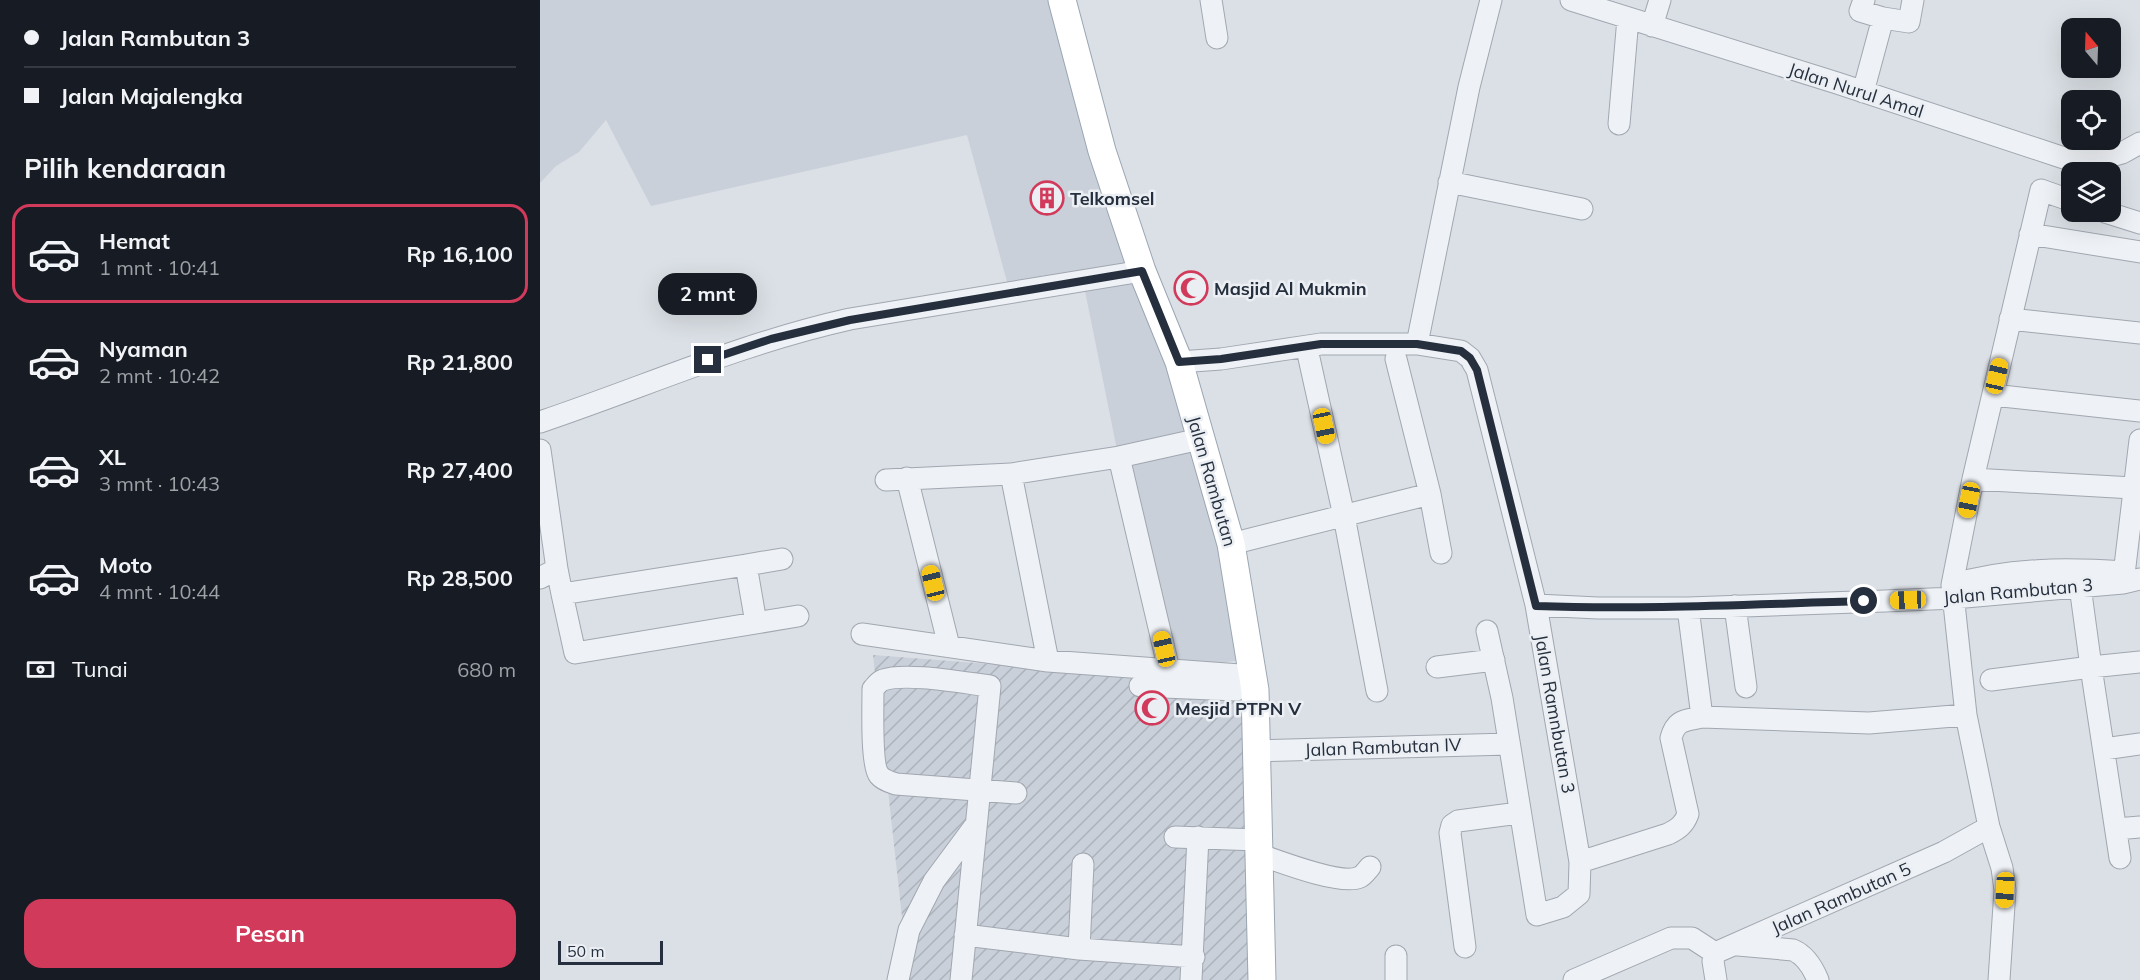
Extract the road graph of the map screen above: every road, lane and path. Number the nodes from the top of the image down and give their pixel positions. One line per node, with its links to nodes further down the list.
1 (1062, 0): 23 (main road, Jalan Rambutan)
2 (1211, 0): 12 (street)
3 (1491, 0): 16 (street)
4 (1571, 0): 8 (street, Jalan Nurul Amal)
5 (1660, 0): 11 (street)
6 (1864, 0): 10 (street)
7 (1913, 0): 10 (street)
8 (1602, 5): 9 (street, Jalan Nurul Amal)
9 (1628, 18): 11 (street, Jalan Nurul Amal); 14 (street)
10 (1883, 18): 13 (street)
11 (1652, 26): 13 (street, Jalan Nurul Amal)
12 (1217, 38)
13 (1863, 92): 15 (street, Jalan Nurul Amal)
14 (1619, 124)
15 (2140, 143)
16 (1449, 182): 18 (street); 26 (street)
17 (2061, 197): 21 (street)
18 (1582, 209)
19 (2121, 217): 20 (street)
20 (2140, 223)
21 (2031, 234): 22 (street); 24 (street)
22 (2140, 252)
23 (1142, 271): 29 (main road, Jalan Rambutan); 32 (street)
24 (2010, 320): 25 (street); 30 (street)
25 (2140, 333)
26 (1417, 344): 29 (street, Jalan Ramnbutan 3); 54 (street, Jalan Ramnbutan 3)
27 (1309, 358): 44 (street)
28 (1395, 359): 43 (street)
29 (1179, 362): 33 (main road, Jalan Rambutan)
30 (1993, 395): 31 (street); 39 (street)
31 (2140, 411)
32 (540, 422)
33 (1200, 438): 36 (street); 45 (main road, Jalan Rambutan)
34 (2140, 441): 41 (street)
35 (540, 450): 42 (street)
36 (1119, 458): 37 (street); 67 (street)
37 (1011, 474): 38 (street); 63 (street)
38 (907, 478): 40 (street); 61 (street)
39 (1973, 479): 41 (street); 52 (street)
40 (886, 480)
41 (2133, 488): 50 (street)
42 (543, 492): 49 (street)
43 (1431, 494): 44 (street); 46 (street)
44 (1344, 516): 45 (street); 72 (street)
45 (1231, 544): 69 (main road, Jalan Rambutan)
46 (1441, 553)
47 (783, 559): 48 (street)
48 (747, 565): 53 (street); 58 (street)
49 (549, 573): 53 (street)
50 (2129, 578): 51 (street, Jalan Rambutan 3); 52 (street)
51 (2080, 586): 52 (street, Jalan Rambutan 3); 65 (street)
52 (1953, 592): 55 (street, Jalan Rambutan 3); 73 (street)
53 (562, 594): 58 (street)
54 (1536, 606): 56 (street, Jalan Rambutan 3); 90 (street, Jalan Ramnbutan 3)
55 (1735, 606): 56 (street, Jalan Rambutan 3); 71 (street)
56 (1688, 608): 74 (street)
57 (798, 616): 58 (street)
58 (756, 623)
59 (1487, 631): 62 (street)
60 (862, 634): 61 (street)
61 (949, 646): 63 (street)
62 (1494, 660): 66 (street); 75 (street)
63 (1048, 661): 67 (street)
64 (2140, 662): 65 (street)
65 (2091, 667): 68 (street); 77 (street)
66 (1437, 668)
67 (1169, 670): 69 (street)
68 (1991, 680)
69 (1254, 683): 70 (street); 78 (main road, Jalan Rambutan)
70 (1140, 686)
71 (1746, 687)
72 (1377, 691)
73 (1966, 715): 74 (street); 83 (street)
74 (1702, 717): 90 (street)
75 (1509, 744): 78 (street, Jalan Rambutan IV); 81 (street)
76 (2140, 744): 77 (street)
77 (2104, 748): 85 (street)
78 (1256, 750): 88 (main road, Jalan Rambutan)
79 (978, 791): 79 (street); 80 (street); 82 (street)
80 (1016, 793)
81 (1519, 813): 90 (street, Jalan Ramnbutan 3); 95 (street)
82 (975, 825): 93 (street); 100 (street)
83 (1989, 827): 94 (street, Jalan Rambutan 5); 108 (street)
84 (2140, 827): 85 (street)
85 (2116, 829): 89 (street)
86 (1175, 837): 87 (street)
87 (1198, 837): 88 (street); 99 (street)
88 (1258, 847): 92 (street); 103 (main road, Jalan Rambutan)
89 (2120, 858)
90 (1580, 862)
91 (1083, 864): 96 (street)
92 (1370, 867)
93 (965, 935): 96 (street); 101 (street)
94 (1737, 945): 97 (street, Jalan Rambutan 5); 107 (street)
95 (1465, 946)
96 (1079, 949): 99 (street)
97 (1715, 953): 105 (street); 106 (street)
98 (1396, 956): 104 (street)
99 (1194, 957): 102 (street)
100 (898, 980)
101 (961, 980)
102 (1191, 980)
103 (1262, 980)
104 (1396, 980)
105 (1574, 980)
106 (1716, 980)
107 (1818, 980)
108 (1999, 980)

